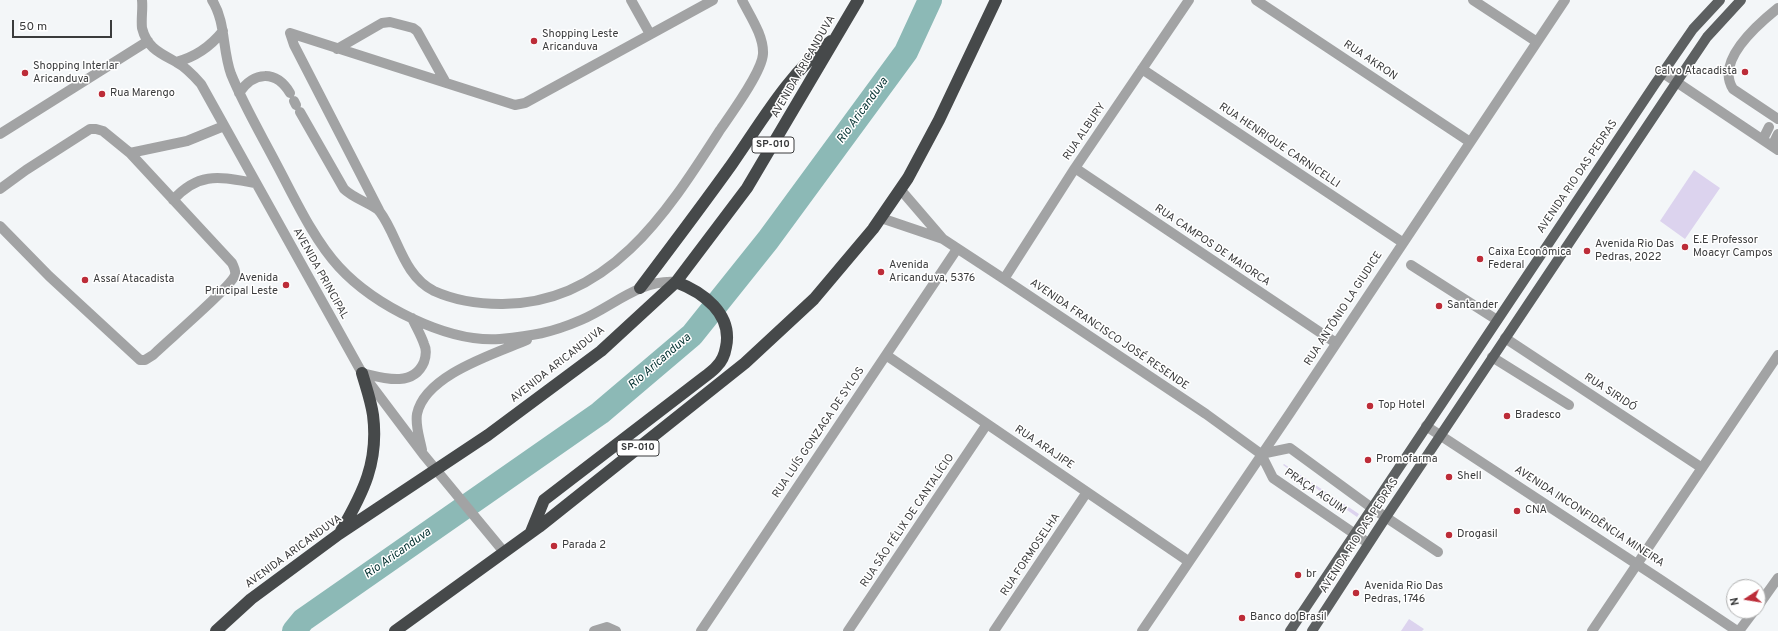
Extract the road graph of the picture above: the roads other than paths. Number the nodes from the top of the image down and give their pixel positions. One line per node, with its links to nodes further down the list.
1 (212, 0): 15 (street, AVENIDA PRINCIPAL)
2 (630, 0): 16 (street)
3 (713, 0): 16 (street)
4 (742, 0): 40 (street)
5 (858, 0): 17 (highway, AVENIDA ARICANDUVA / SP-010)
6 (996, 0): 38 (highway, SP-010)
7 (1189, 0): 22 (street, RUA ALBURY)
8 (1256, 0): 32 (street, RUA AKRON)
9 (1473, 0): 19 (street)
10 (1566, 0): 19 (street, RUA ANTÔNIO LA GIUDICE)
11 (1720, 0): 23 (main road, AVENIDA RIO DAS PEDRAS)
12 (1742, 0): 25 (main road, AVENIDA RIO DAS PEDRAS)
13 (144, 2): 18 (street, AVENIDA PRINCIPAL)
14 (1778, 8): 27 (street)
15 (223, 30): 21 (street); 26 (street, AVENIDA PRINCIPAL)
16 (650, 34): 24 (street)
17 (837, 37): 48 (highway, AVENIDA ARICANDUVA / SP-010); 49 (highway)
18 (148, 41): 21 (street, AVENIDA PRINCIPAL); 29 (street)
19 (1537, 42): 32 (street, RUA ANTÔNIO LA GIUDICE)
20 (337, 49): 24 (street); 24 (street); 40 (street)
21 (176, 62): 28 (street, AVENIDA PRINCIPAL)
22 (1142, 69): 35 (street, RUA ALBURY); 44 (street, RUA HENRIQUE CARNICELLI)
23 (1663, 73): 25 (street); 51 (main road, AVENIDA RIO DAS PEDRAS)
24 (446, 83)
25 (1676, 83): 31 (street); 53 (main road, AVENIDA RIO DAS PEDRAS)
26 (239, 93): 40 (street); 50 (street, AVENIDA PRINCIPAL)
27 (1774, 120): 31 (street)
28 (224, 126): 34 (street); 36 (street, AVENIDA PRINCIPAL)
29 (0, 134)
30 (1778, 134): 33 (street)
31 (1763, 139): 33 (street)
32 (1470, 142): 44 (street, RUA ANTÔNIO LA GIUDICE)
33 (1775, 148)
34 (130, 153): 37 (street); 39 (street)
35 (1075, 168): 47 (street, RUA ALBURY); 54 (street, RUA CAMPOS DE MAIORCA)
36 (255, 183): 39 (street); 58 (street, AVENIDA PRINCIPAL)
37 (0, 189)
38 (900, 189): 41 (highway, SP-010); 43 (street, AVENIDA FRANCISCO JOSÉ RESENDE)
39 (173, 200): 42 (street)
40 (379, 210)
41 (881, 218): 43 (street, AVENIDA FRANCISCO JOSÉ RESENDE); 70 (highway, SP-010)
42 (0, 226)
43 (942, 239): 45 (street, AVENIDA FRANCISCO JOSÉ RESENDE)
44 (1402, 242): 54 (street, RUA ANTÔNIO LA GIUDICE)
45 (957, 249): 47 (street, AVENIDA FRANCISCO JOSÉ RESENDE); 55 (street, RUA LUÍS GONZAGA DE SYLOS)
46 (1411, 265): 51 (street)
47 (1004, 279): 64 (street, AVENIDA FRANCISCO JOSÉ RESENDE)
48 (676, 282): 49 (street, AVENIDA PRINCIPAL); 66 (highway, AVENIDA ARICANDUVA / SP-010); 70 (highway)
49 (640, 288): 52 (street, AVENIDA PRINCIPAL)
50 (412, 318): 52 (street, AVENIDA PRINCIPAL); 58 (street)
51 (1497, 320): 61 (main road, AVENIDA RIO DAS PEDRAS)
52 (536, 336): 63 (street)
53 (1505, 338): 57 (main road, AVENIDA RIO DAS PEDRAS); 65 (street, RUA SIRIDÓ)
54 (1336, 343): 64 (street, RUA ANTÔNIO LA GIUDICE)
55 (886, 355): 60 (street, RUA ARAJIPE); 85 (street, RUA LUÍS GONZAGA DE SYLOS)
56 (1778, 355): 65 (street)
57 (1492, 357): 59 (street); 62 (main road, AVENIDA RIO DAS PEDRAS)
58 (362, 373): 63 (street, AVENIDA PRINCIPAL); 71 (highway)
59 (1569, 405)
60 (987, 424): 67 (street, RUA ARAJIPE); 86 (street, RUA SÃO FÉLIX DE CANTALÍCIO)
61 (1426, 426): 62 (street, AVENIDA INCONFIDÊNCIA MINEIRA); 68 (main road, AVENIDA RIO DAS PEDRAS)
62 (1441, 435): 69 (main road, AVENIDA RIO DAS PEDRAS); 77 (street, AVENIDA INCONFIDÊNCIA MINEIRA)
63 (423, 454): 66 (street, AVENIDA PRINCIPAL)
64 (1262, 454): 68 (street, PRAÇA AGUIM); 72 (street, PRAÇA AGUIM); 76 (street, RUA ANTÔNIO LA GIUDICE)
65 (1702, 468): 77 (street)
66 (436, 470): 71 (highway, AVENIDA ARICANDUVA / SP-010); 74 (street, AVENIDA PRINCIPAL)
67 (1087, 492): 76 (street, RUA ARAJIPE); 87 (street, RUA FORMOSELHA)
68 (1372, 508): 69 (street, PRAÇA AGUIM); 72 (main road, AVENIDA RIO DAS PEDRAS)
69 (1386, 517): 73 (main road, AVENIDA RIO DAS PEDRAS); 75 (street, PRAÇA AGUIM)
70 (531, 532): 74 (highway, SP-010)
71 (339, 534): 81 (highway, AVENIDA ARICANDUVA / SP-010)
72 (1355, 534): 73 (street, PRAÇA AGUIM); 89 (main road, AVENIDA RIO DAS PEDRAS)
73 (1368, 543): 90 (main road, AVENIDA RIO DAS PEDRAS)
74 (504, 552): 82 (highway, SP-010)
75 (1438, 552)
76 (1188, 561): 88 (street, RUA ANTÔNIO LA GIUDICE)
77 (1637, 564): 91 (street); 92 (street, AVENIDA INCONFIDÊNCIA MINEIRA)
78 (1778, 578): 79 (street)
79 (1766, 595)
80 (1748, 619): 92 (street)
81 (216, 631)
82 (395, 631)
83 (594, 631): 84 (street)
84 (616, 631)
85 (701, 631)
86 (848, 631)
87 (994, 631)
88 (1142, 631)
89 (1290, 631)
90 (1312, 631)
91 (1592, 631)
92 (1738, 631)

